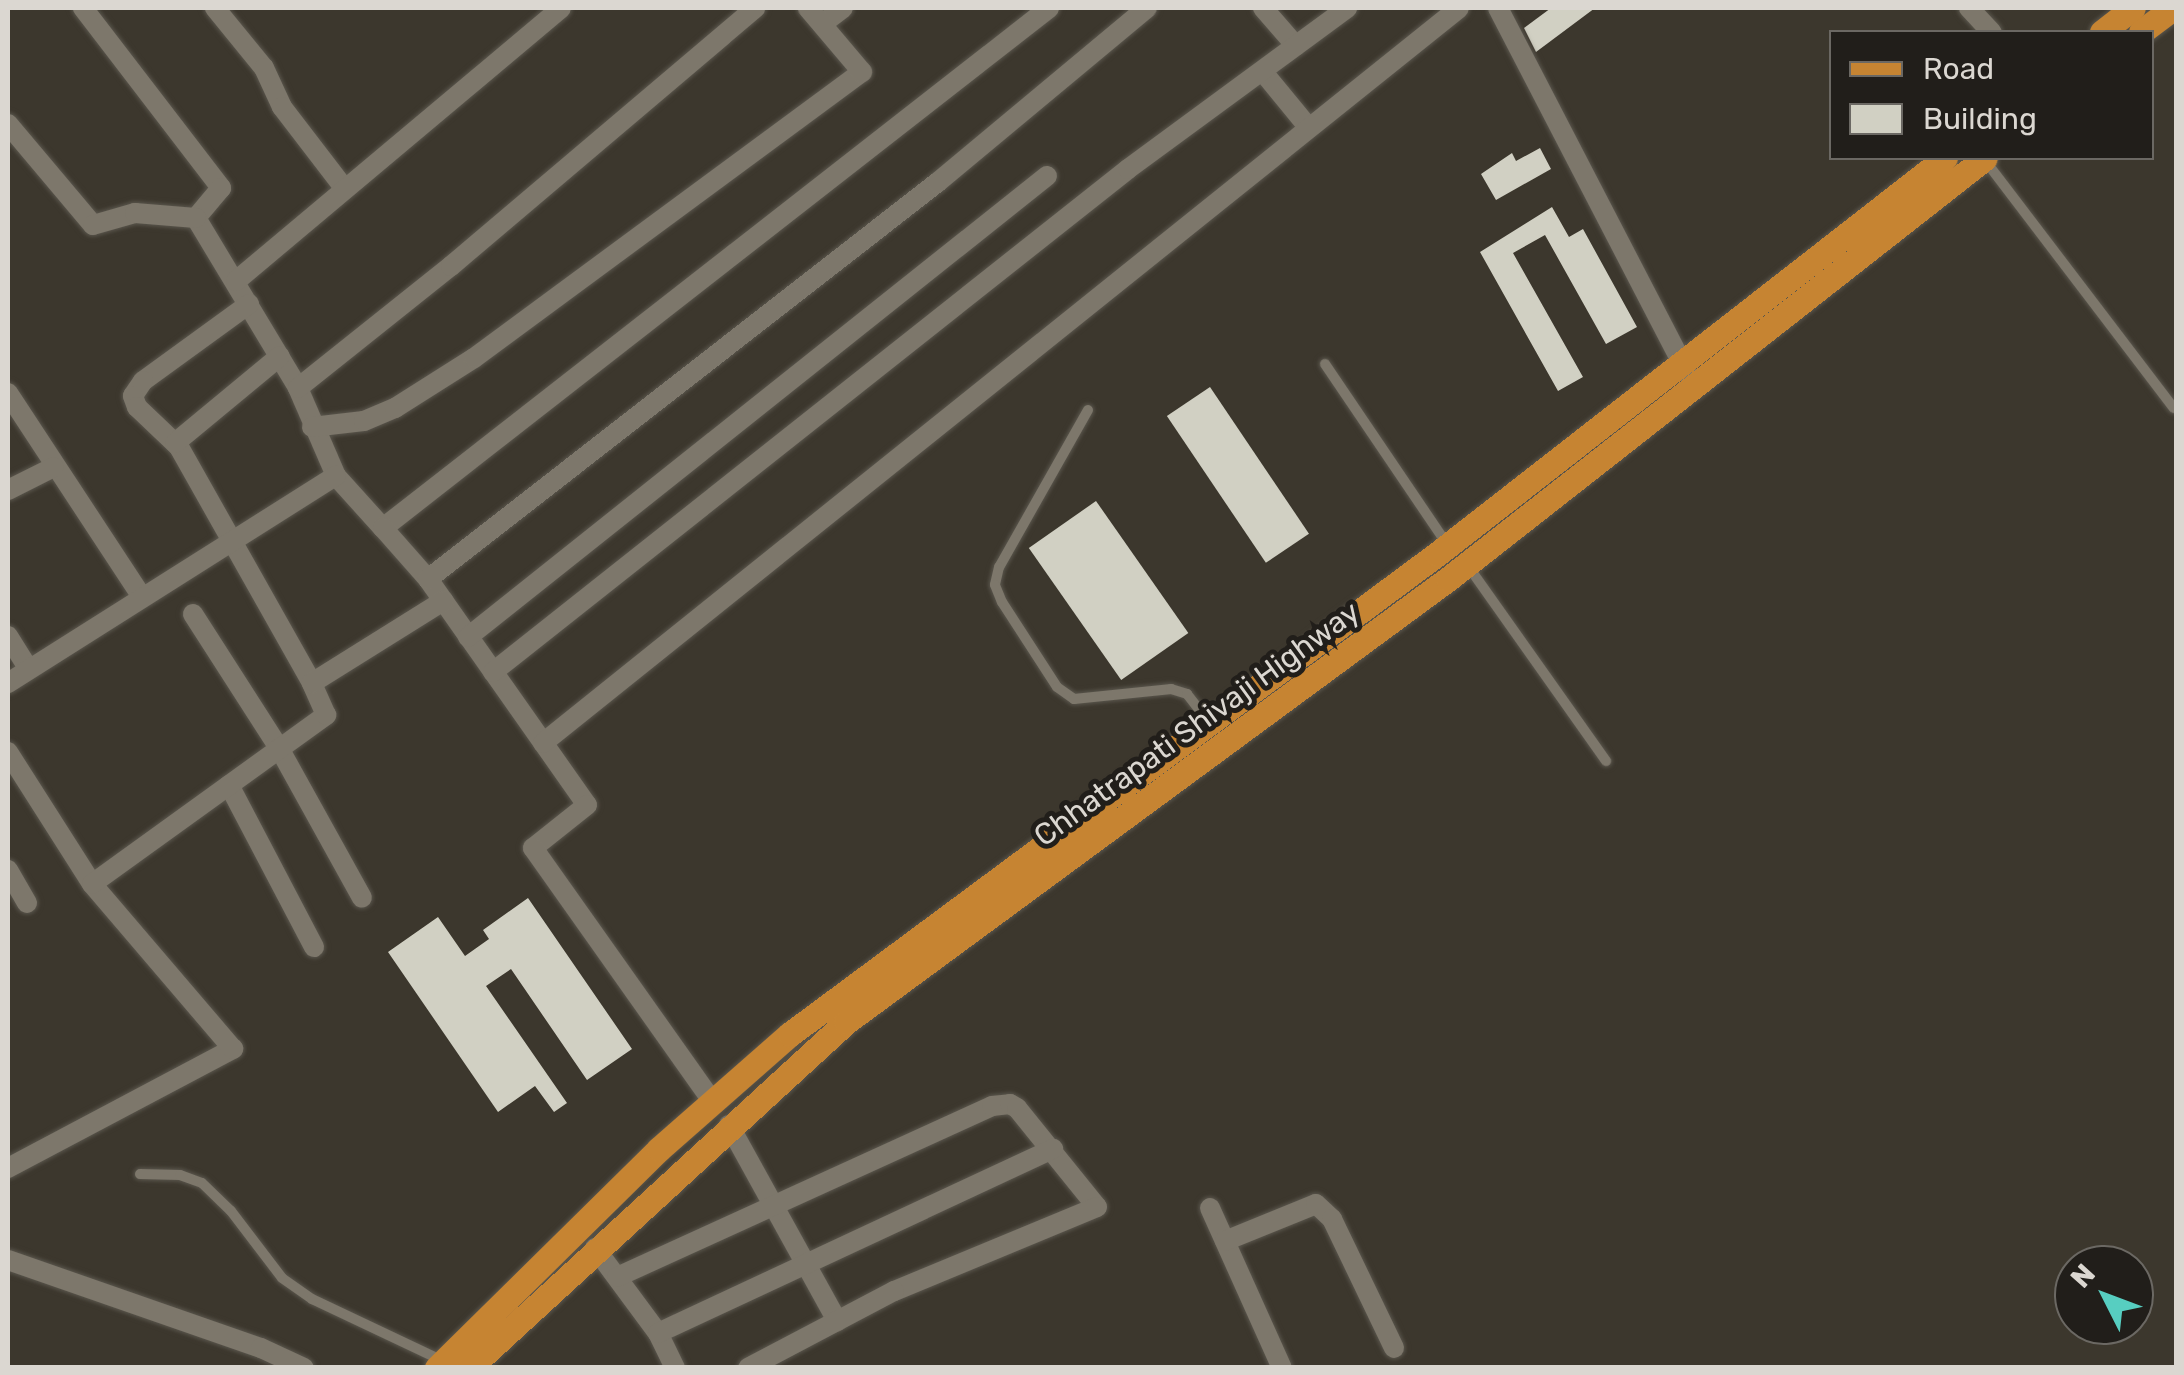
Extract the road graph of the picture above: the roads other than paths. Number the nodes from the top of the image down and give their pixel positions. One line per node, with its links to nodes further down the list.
1 (83, 8): 28 (street)
2 (215, 8): 27 (street)
3 (561, 8): 27 (street)
4 (754, 8): 35 (street)
5 (843, 8): 15 (street)
6 (1049, 8): 44 (street)
7 (1147, 8): 48 (street)
8 (1262, 8): 19 (street)
9 (1347, 8): 19 (street)
10 (1459, 8): 22 (street)
11 (1970, 8): 16 (street)
12 (2133, 8): 17 (main road)
13 (2172, 8): 18 (main road)
14 (1507, 10): 32 (street)
15 (815, 16): 39 (street)
16 (1989, 30)
17 (2105, 30)
18 (2144, 30)
19 (1296, 46): 20 (street)
20 (1263, 72): 22 (street); 55 (street)
21 (8, 124): 28 (street)
22 (1309, 128): 59 (street)
23 (1942, 160): 32 (main road, Chhatrapati Shivaji Highway)
24 (1981, 160): 34 (main road, Chhatrapati Shivaji Highway)
25 (1986, 160): 37 (lane)
26 (1047, 176): 53 (street)
27 (346, 189): 29 (street)
28 (196, 218): 29 (street)
29 (236, 281): 30 (street)
30 (249, 304): 31 (street); 40 (street)
31 (280, 356): 35 (street); 40 (street)
32 (1680, 363): 34 (street); 46 (main road, Chhatrapati Shivaji Highway)
33 (1325, 364): 46 (lane)
34 (1697, 385): 47 (main road, Chhatrapati Shivaji Highway)
35 (298, 388): 39 (street)
36 (8, 393): 41 (street)
37 (2174, 408)
38 (1088, 410): 58 (lane)
39 (312, 427): 42 (street)
40 (174, 443): 45 (street)
41 (54, 467): 43 (street); 49 (street)
42 (336, 476): 44 (street); 45 (street)
43 (8, 490)
44 (382, 528): 48 (street)
45 (234, 539): 49 (street); 57 (street)
46 (1448, 546): 58 (main road, Chhatrapati Shivaji Highway)
47 (1467, 564): 62 (lane); 70 (main road, Chhatrapati Shivaji Highway)
48 (428, 579): 50 (street)
49 (142, 598): 54 (street)
50 (443, 601): 53 (street); 57 (street)
51 (192, 614): 60 (street)
52 (8, 636): 54 (street)
53 (468, 636): 55 (street)
54 (29, 669): 56 (street)
55 (493, 672): 59 (street)
56 (8, 683)
57 (312, 683): 60 (street)
58 (1210, 722): 69 (main road, Chhatrapati Shivaji Highway)
59 (543, 742): 69 (street)
60 (279, 748): 63 (street); 66 (street)
61 (8, 752): 65 (street)
62 (1606, 761)
63 (229, 786): 65 (street); 68 (street)
64 (8, 870): 67 (street)
65 (92, 884): 72 (street)
66 (362, 898)
67 (26, 903)
68 (314, 947)
69 (713, 1102): 84 (main road, Chhatrapati Shivaji Highway)
70 (729, 1126): 74 (street); 77 (main road, Chhatrapati Shivaji Highway)
71 (1052, 1149): 74 (street); 79 (street); 81 (street)
72 (8, 1168)
73 (140, 1174): 84 (lane)
74 (773, 1204): 79 (street); 80 (street)
75 (1210, 1208): 76 (street)
76 (1225, 1241): 83 (street); 89 (street)
77 (595, 1248): 80 (street); 86 (main road, Chhatrapati Shivaji Highway)
78 (8, 1260): 85 (street)
79 (806, 1264): 81 (street); 82 (street)
80 (617, 1277): 82 (street)
81 (837, 1321): 88 (street)
82 (658, 1333): 87 (street)
83 (1394, 1348)
84 (440, 1364)
85 (304, 1368)
86 (470, 1368)
87 (675, 1368)
88 (748, 1368)
89 (1282, 1368)

